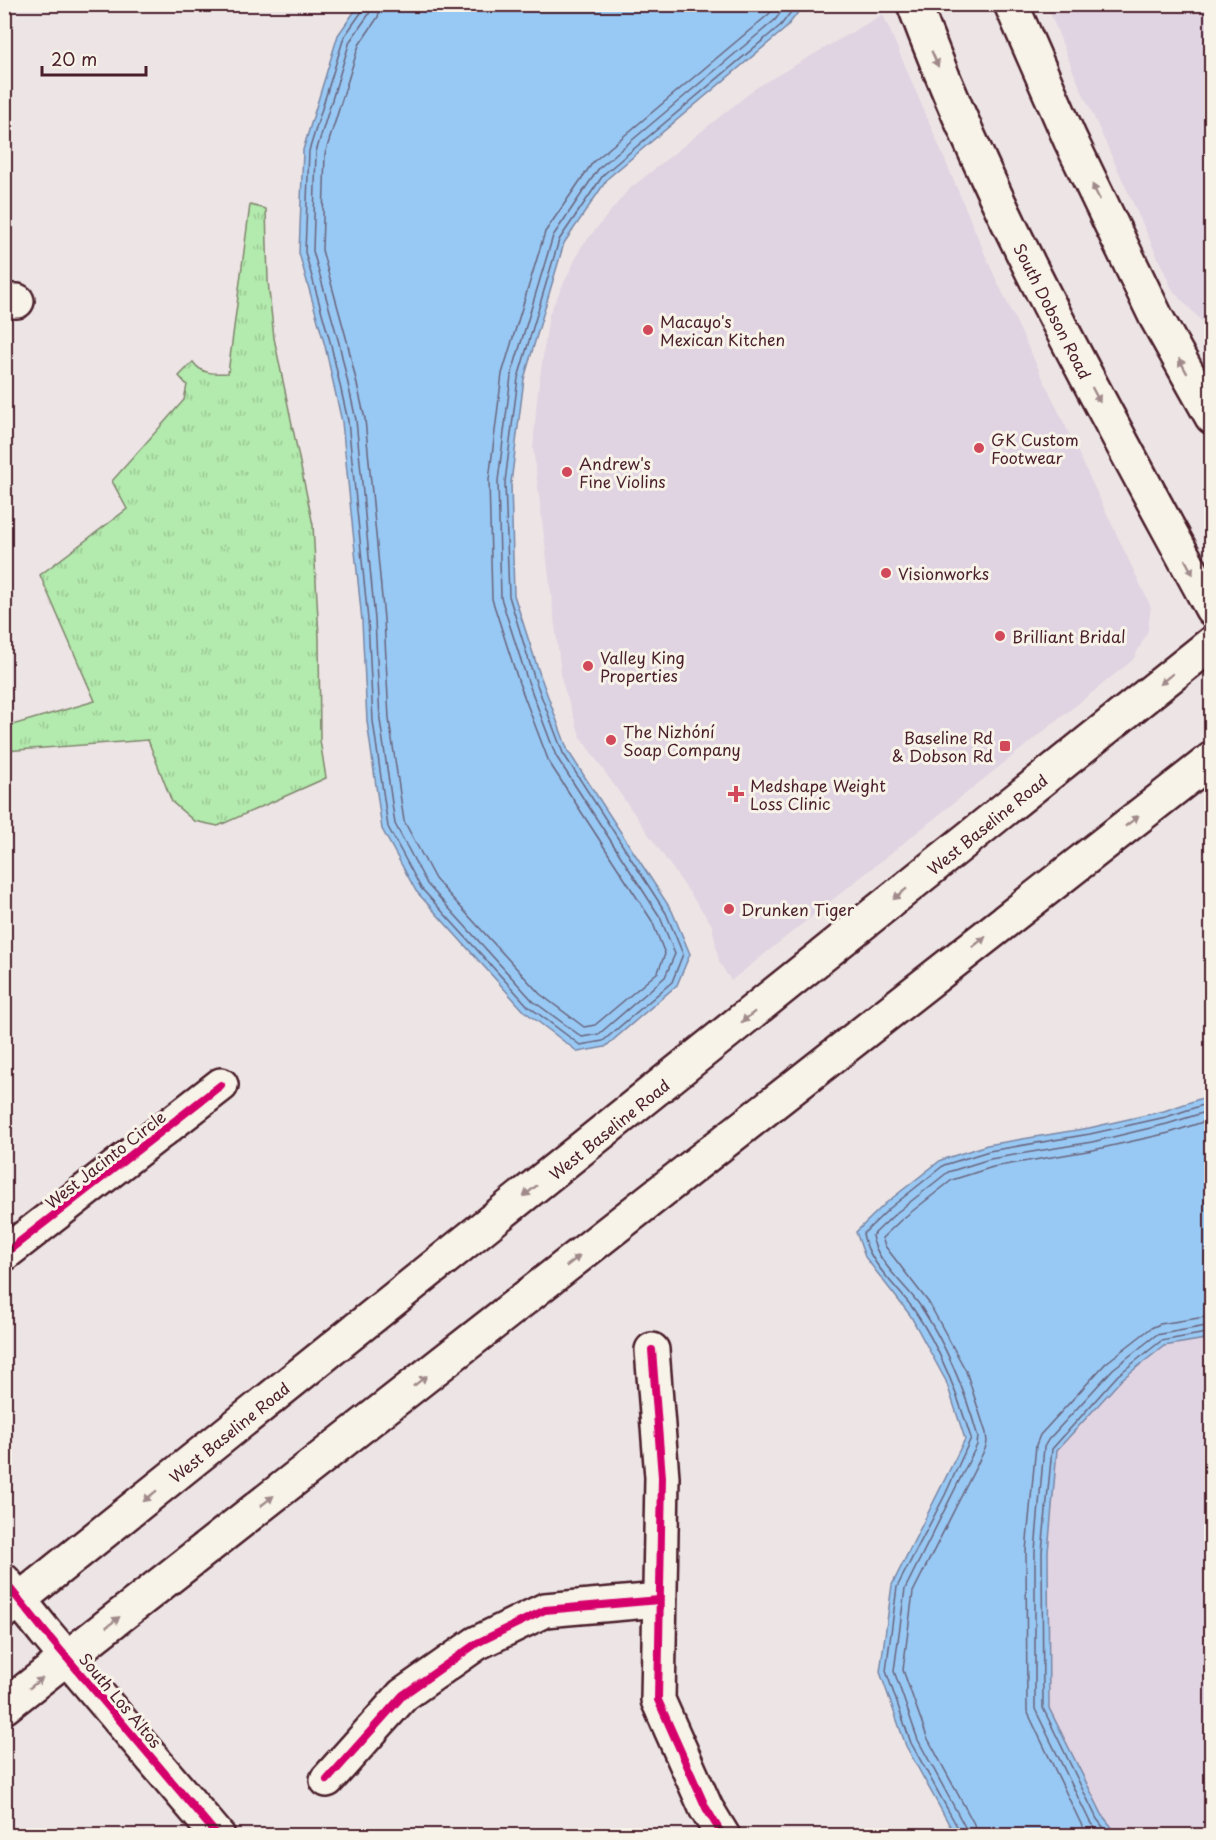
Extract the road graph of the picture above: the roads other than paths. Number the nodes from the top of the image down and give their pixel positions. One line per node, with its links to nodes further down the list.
1 (914, 4): 4 (main road, South Dobson Road, one-way to 4)
2 (1011, 4): 3 (main road, one-way to 2)
3 (1212, 417)
4 (1212, 609)
5 (1212, 643): 10 (main road, West Baseline Road, one-way to 10)
6 (1212, 759): 12 (main road, one-way to 6)
7 (221, 1085): 8 (main road, West Jacinto Circle)
8 (4, 1254)
9 (652, 1350): 11 (main road)
10 (10, 1598): 12 (main road, South Los Altos)
11 (659, 1600): 14 (main road); 16 (main road)
12 (67, 1658): 13 (main road, one-way to 12); 15 (main road, South Los Altos)
13 (4, 1707)
14 (327, 1780)
15 (218, 1836)
16 (723, 1836)

